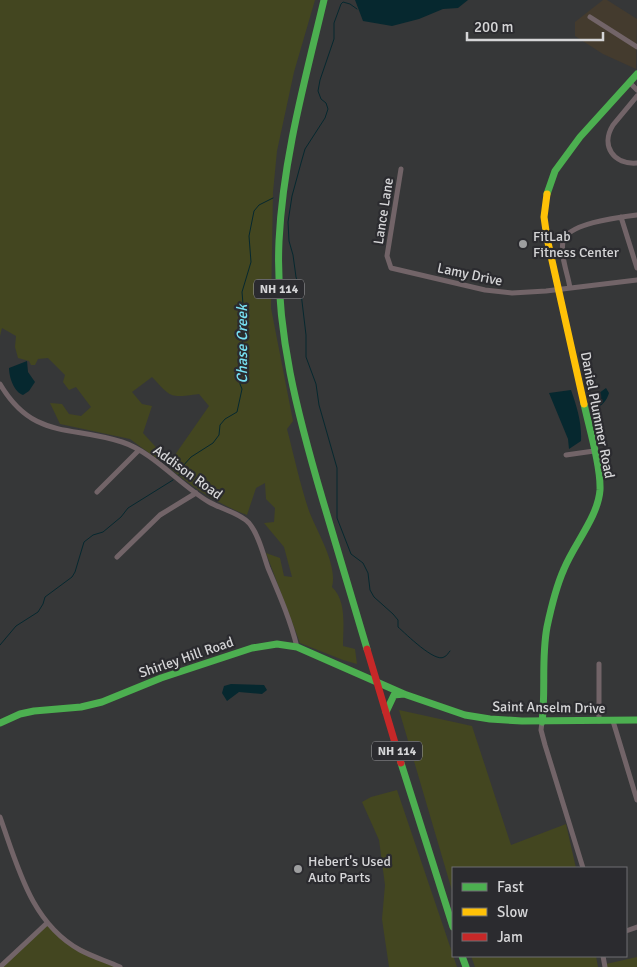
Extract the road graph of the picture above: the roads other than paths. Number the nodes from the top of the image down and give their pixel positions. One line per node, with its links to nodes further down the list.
1 (324, 0): 26 (street, NH 114)
2 (590, 17): 3 (street)
3 (637, 47)
4 (637, 74): 5 (street, Daniel Plummer Road)
5 (629, 82): 6 (street); 16 (street, Daniel Plummer Road)
6 (637, 90)
7 (637, 96): 8 (street)
8 (637, 163)
9 (401, 169): 12 (street, Lance Lane)
10 (637, 215): 11 (street)
11 (621, 217): 13 (street); 15 (street)
12 (387, 256): 16 (street, Lamy Drive)
13 (637, 268)
14 (637, 280): 15 (street)
15 (570, 288): 16 (street)
16 (558, 289): 19 (street, Daniel Plummer Road)
17 (0, 384): 18 (street, Addison Road)
18 (139, 450): 21 (street); 22 (street, Addison Road)
19 (594, 451): 20 (street); 32 (street, Daniel Plummer Road)
20 (566, 455)
21 (97, 492)
22 (196, 493): 23 (street); 24 (street, Addison Road)
23 (117, 557)
24 (297, 647): 26 (street, Shirley Hill Road); 33 (street, Shirley Hill Road)
25 (600, 664): 31 (street)
26 (377, 682): 27 (street, Saint Anselm Drive); 28 (street, NH 114)
27 (404, 694): 28 (street); 32 (street, Saint Anselm Drive)
28 (386, 712): 38 (street, NH 114)
29 (613, 720): 30 (street, Saint Anselm Drive); 31 (street, Saint Anselm Drive); 34 (street)
30 (637, 720)
31 (600, 721): 32 (street, Saint Anselm Drive)
32 (542, 722): 36 (street, Daniel Plummer Road)
33 (0, 724)
34 (637, 800)
35 (0, 817): 37 (street)
36 (583, 867)
37 (47, 923): 39 (street); 40 (street)
38 (452, 924)
39 (0, 967)
40 (120, 967)

